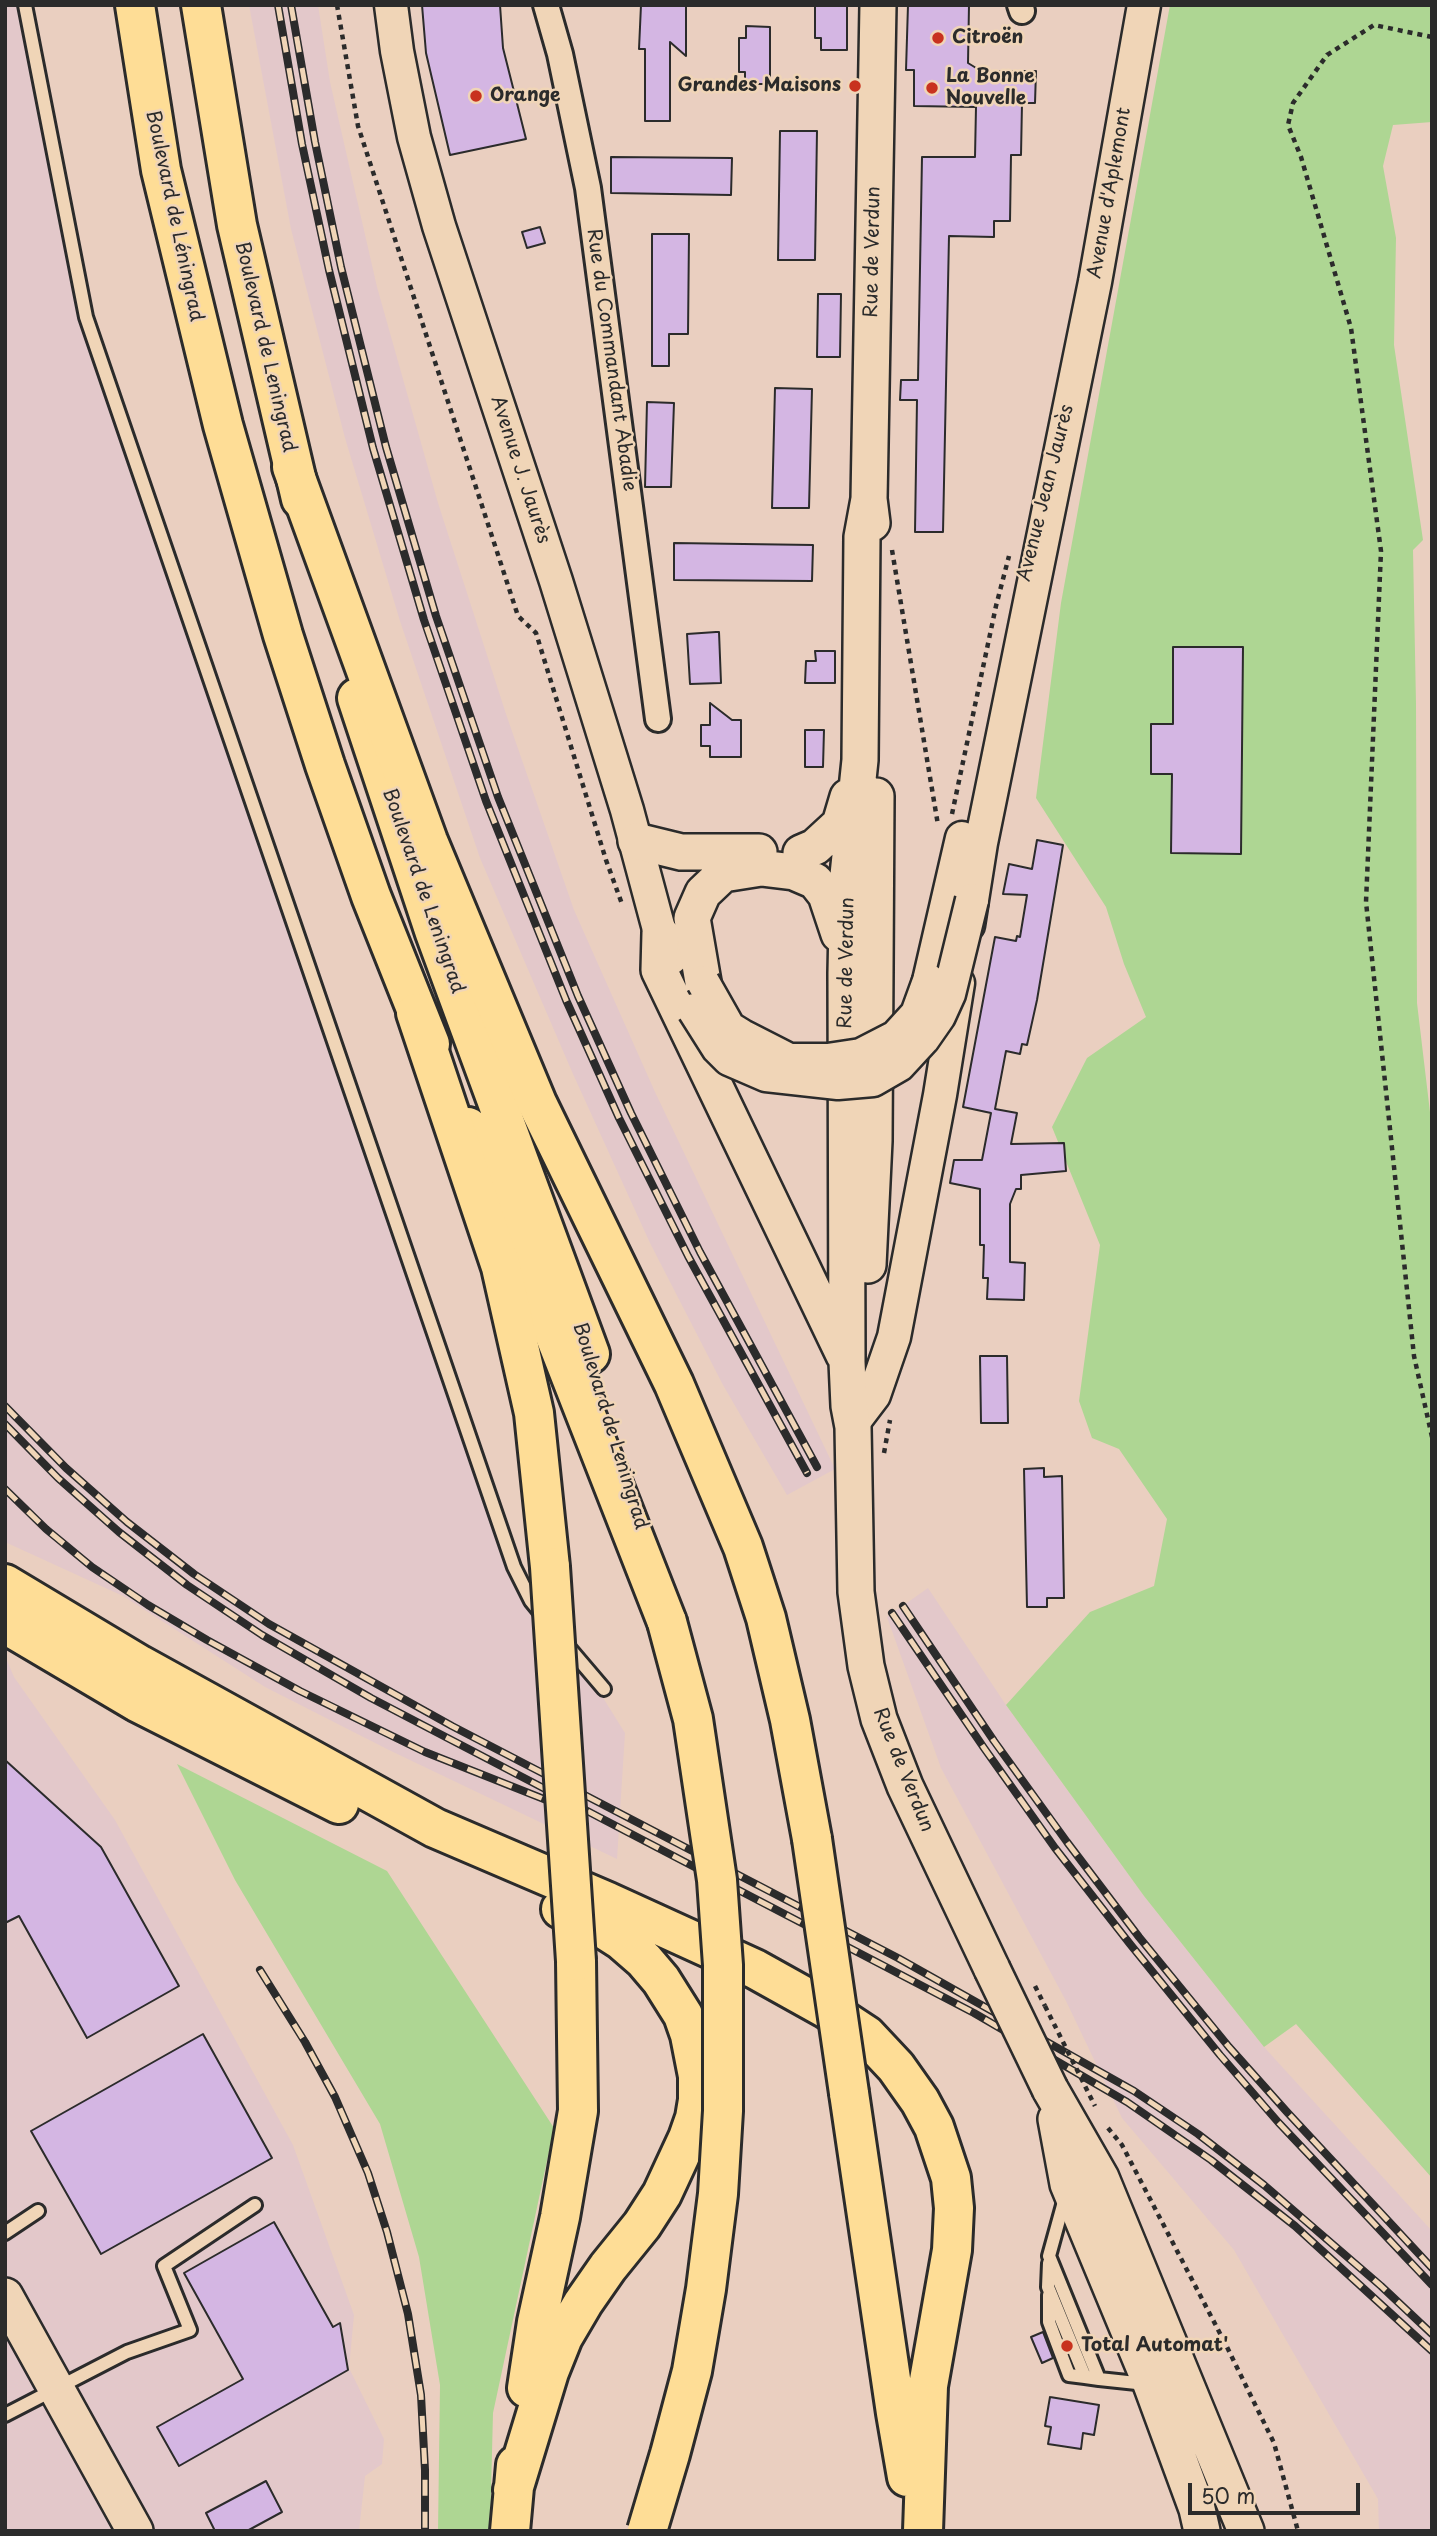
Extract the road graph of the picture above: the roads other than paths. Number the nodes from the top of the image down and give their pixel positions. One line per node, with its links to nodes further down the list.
1 (25, 5): 29 (lane)
2 (135, 5): 9 (main road, Boulevard de Léningrad)
3 (201, 5): 10 (main road, Boulevard de Leningrad)
4 (391, 5): 15 (street, Avenue J. Jaurès)
5 (546, 5): 12 (street, Rue du Commandant Abadie)
6 (878, 5): 11 (main road, Rue de Verdun)
7 (1144, 5): 8 (street, Avenue d'Aplemont)
8 (1073, 381): 14 (street, Avenue Jean Jaurès)
9 (223, 425): 23 (main road, Boulevard de Leningrad)
10 (292, 467): 27 (main road, Boulevard de Leningrad); 45 (main road, bridge)
11 (869, 499): 13 (main road, Rue de Verdun); 19 (main road, Rue de Verdun)
12 (658, 719)
13 (860, 760): 16 (main road); 17 (main road, Rue de Verdun)
14 (972, 840): 18 (street); 22 (street, Avenue Jean Jaurès, bridge)
15 (636, 841): 16 (main road); 20 (street, Avenue J. Jaurès)
16 (801, 853): 17 (main road)
17 (848, 875): 19 (main road); 21 (main road, Rue de Verdun)
18 (972, 900): 22 (street, bridge); 25 (street)
19 (875, 929): 25 (main road, Rue de Verdun)
20 (660, 933): 22 (street); 24 (main road)
21 (846, 973): 22 (main road); 24 (main road, Rue de Verdun)
22 (698, 996)
23 (416, 1013): 27 (main road, Boulevard de Leningrad); 41 (main road, bridge)
24 (847, 1362): 25 (main road, Rue de Verdun)
25 (854, 1423): 30 (main road, Rue de Verdun, bridge)
26 (5, 1584): 45 (main road)
27 (667, 1622): 44 (main road, bridge)
28 (5, 1625): 41 (main road)
29 (604, 1689)
30 (1050, 2089): 31 (main road, Rue de Verdun); 47 (main road, Rue de Verdun)
31 (1068, 2184): 35 (lane); 38 (main road, Rue de Verdun)
32 (255, 2205): 39 (lane)
33 (38, 2211): 34 (lane)
34 (5, 2232)
35 (1049, 2256): 37 (lane); 37 (lane)
36 (5, 2296): 39 (main road)
37 (1099, 2379): 38 (lane)
38 (1151, 2384): 46 (main road, Rue de Verdun)
39 (58, 2389): 40 (lane); 42 (main road)
40 (5, 2415)
41 (513, 2490): 43 (main road)
42 (135, 2531)
43 (510, 2531)
44 (647, 2531)
45 (920, 2531)
46 (1202, 2531)
47 (1246, 2531)

